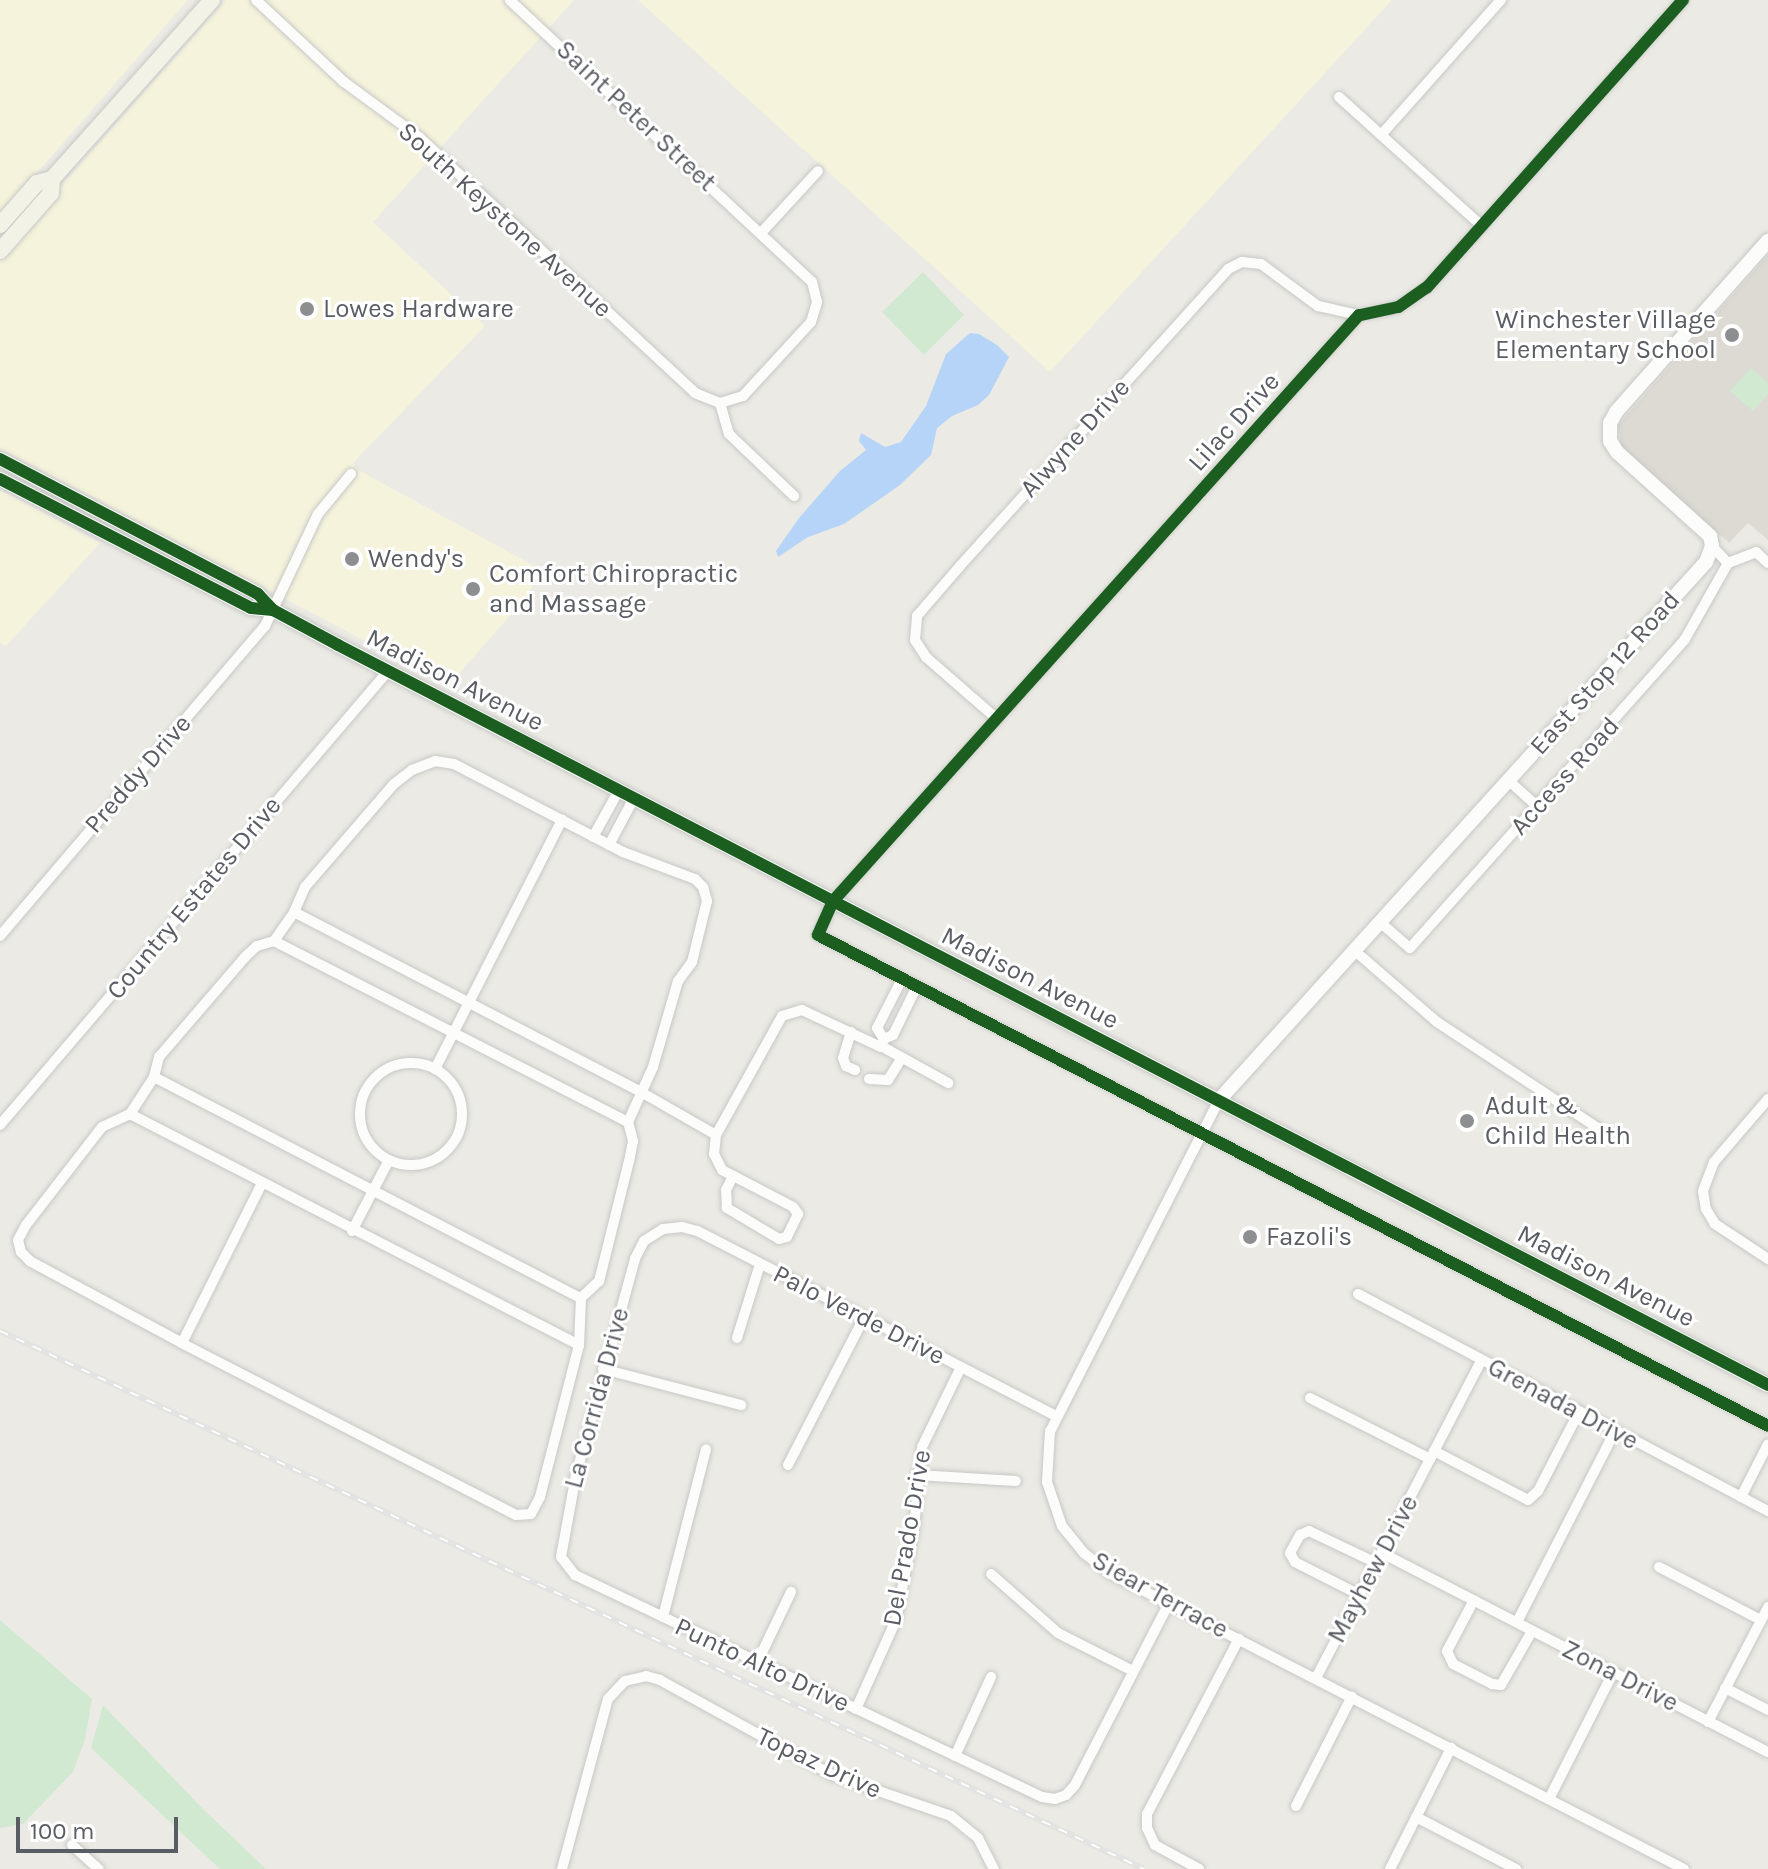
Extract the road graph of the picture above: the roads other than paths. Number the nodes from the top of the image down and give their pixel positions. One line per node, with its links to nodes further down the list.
1 (212, 0): 9 (main road)
2 (256, 0): 17 (street, South Keystone Avenue)
3 (510, 0): 12 (street, Saint Peter Street)
4 (1501, 0): 7 (street)
5 (1683, 0): 11 (street)
6 (1339, 97): 7 (street)
7 (1381, 135): 11 (street)
8 (818, 171): 12 (street)
9 (52, 179): 10 (main road); 15 (main road)
10 (3, 222): 13 (main road)
11 (1482, 226): 16 (street)
12 (761, 233): 17 (street, Saint Peter Street)
13 (0, 236)
14 (1768, 241): 22 (main road)
15 (0, 251)
16 (1359, 315): 27 (street, Lilac Drive); 27 (street, Alwyne Drive)
17 (722, 403): 21 (street)
18 (0, 459): 25 (main road, Madison Avenue)
19 (351, 474): 25 (street, Preddy Drive)
20 (0, 479): 25 (main road, Madison Avenue)
21 (794, 496)
22 (1712, 546): 23 (street); 28 (main road, East Stop 12 Road)
23 (1728, 563): 24 (street); 31 (street, Access Road)
24 (1768, 563)
25 (273, 610): 26 (main road, Madison Avenue); 38 (street, Preddy Drive)
26 (388, 671): 29 (main road, Madison Avenue); 58 (street, Country Estates Drive)
27 (997, 719): 35 (street, Lilac Drive)
28 (1508, 780): 31 (street); 37 (main road, East Stop 12 Road)
29 (619, 790): 30 (main road, Madison Avenue); 33 (street)
30 (634, 798): 34 (street); 35 (main road, Madison Avenue)
31 (1537, 806): 37 (street, Access Road)
32 (562, 820): 33 (street); 36 (street); 43 (street)
33 (593, 837): 34 (street)
34 (609, 845): 53 (street)
35 (833, 901): 41 (street); 55 (main road, Madison Avenue)
36 (294, 912): 39 (street); 43 (street)
37 (1381, 923): 40 (main road, East Stop 12 Road)
38 (0, 936)
39 (274, 941): 45 (street); 50 (street)
40 (1355, 951): 55 (main road, East Stop 12 Road); 59 (street)
41 (902, 979): 42 (street); 46 (street)
42 (917, 986): 46 (street); 60 (street)
43 (470, 1002): 45 (street); 53 (street)
44 (851, 1032): 46 (street); 49 (street); 61 (street)
45 (453, 1034): 48 (street); 57 (street)
46 (883, 1043): 47 (street)
47 (902, 1058): 51 (street); 52 (street)
48 (435, 1069): 62 (street); 62 (street)
49 (855, 1070)
50 (154, 1077): 56 (street); 65 (street)
51 (869, 1079)
52 (948, 1083)
53 (641, 1092): 57 (street); 61 (street)
54 (1768, 1099): 68 (street)
55 (1219, 1100): 60 (street, Siear Terrace); 79 (main road, Madison Avenue)
56 (130, 1114): 64 (street); 74 (street)
57 (628, 1122): 71 (street)
58 (0, 1125)
59 (1601, 1130)
60 (1202, 1133): 83 (street, Siear Terrace); 84 (street)
61 (716, 1135): 63 (street)
62 (389, 1160): 65 (street)
63 (733, 1176): 63 (street)
64 (262, 1183): 67 (street); 74 (street)
65 (371, 1191): 67 (street); 71 (street)
66 (660, 1230): 69 (street, Palo Verde Drive); 78 (street, La Corrida Drive)
67 (352, 1231): 75 (street)
68 (1768, 1259)
69 (760, 1264): 72 (street, Palo Verde Drive); 73 (street)
70 (1358, 1294): 76 (street, Grenada Drive)
71 (581, 1298): 75 (street)
72 (864, 1318): 77 (street, Palo Verde Drive); 89 (street)
73 (737, 1338)
74 (182, 1343): 75 (street)
75 (579, 1345)
76 (1481, 1361): 82 (street, Grenada Drive); 88 (street, Mayhew Drive)
77 (961, 1367): 83 (street, Palo Verde Drive); 90 (street, Del Prado Drive)
78 (603, 1369): 81 (street); 96 (street, La Corrida Drive)
79 (1768, 1385)
80 (1310, 1398): 88 (street)
81 (741, 1405)
82 (1579, 1412): 85 (street, Grenada Drive); 88 (street)
83 (1056, 1416): 101 (street, Siear Terrace)
84 (1768, 1426)
85 (1615, 1431): 92 (street, Grenada Drive); 105 (street)
86 (1768, 1444): 92 (street)
87 (706, 1449): 103 (street)
88 (1432, 1455): 94 (street, Mayhew Drive)
89 (788, 1465)
90 (917, 1475): 91 (street); 115 (street, Del Prado Drive)
91 (1016, 1481)
92 (1741, 1497): 93 (street, Grenada Drive)
93 (1767, 1508)
94 (1379, 1558): 99 (street, Mayhew Drive); 99 (street, Zona Drive); 100 (street, Zona Drive)
95 (1659, 1567): 104 (street)
96 (571, 1572): 103 (street, Punto Alto Drive)
97 (991, 1574): 109 (street)
98 (791, 1592): 108 (street)
99 (1360, 1595): 112 (street, Mayhew Drive)
100 (1474, 1600): 105 (street, Zona Drive); 106 (street, Zona Drive)
101 (1169, 1603): 107 (street, Siear Terrace); 109 (street)
102 (1768, 1607): 104 (street)
103 (663, 1617): 108 (street, Punto Alto Drive)
104 (1761, 1620): 113 (street)
105 (1517, 1622): 106 (street, Zona Drive)
106 (1532, 1631): 110 (street, Zona Drive)
107 (1239, 1639): 112 (street, Siear Terrace); 128 (street)
108 (757, 1663): 115 (street, Punto Alto Drive)
109 (1133, 1671): 120 (street, Punto Alto Drive)
110 (1613, 1673): 117 (street, Zona Drive); 121 (street)
111 (991, 1677): 120 (street)
112 (1316, 1678): 114 (street, Siear Terrace)
113 (1725, 1688): 116 (street); 117 (street)
114 (1352, 1696): 118 (street, Siear Terrace); 122 (street)
115 (856, 1709): 120 (street, Punto Alto Drive)
116 (1768, 1710)
117 (1708, 1722): 119 (street, Zona Drive)
118 (1451, 1748): 121 (street, Siear Terrace); 123 (street)
119 (1768, 1752)
120 (955, 1756)
121 (1549, 1799): 131 (street, Siear Terrace)
122 (1296, 1806)
123 (1416, 1817): 129 (street); 130 (street)
124 (72, 1845): 125 (street)
125 (99, 1869)
126 (562, 1869): 127 (street, Topaz Drive)
127 (994, 1869)
128 (1199, 1869)
129 (1390, 1869)
130 (1516, 1869)
131 (1684, 1869)

